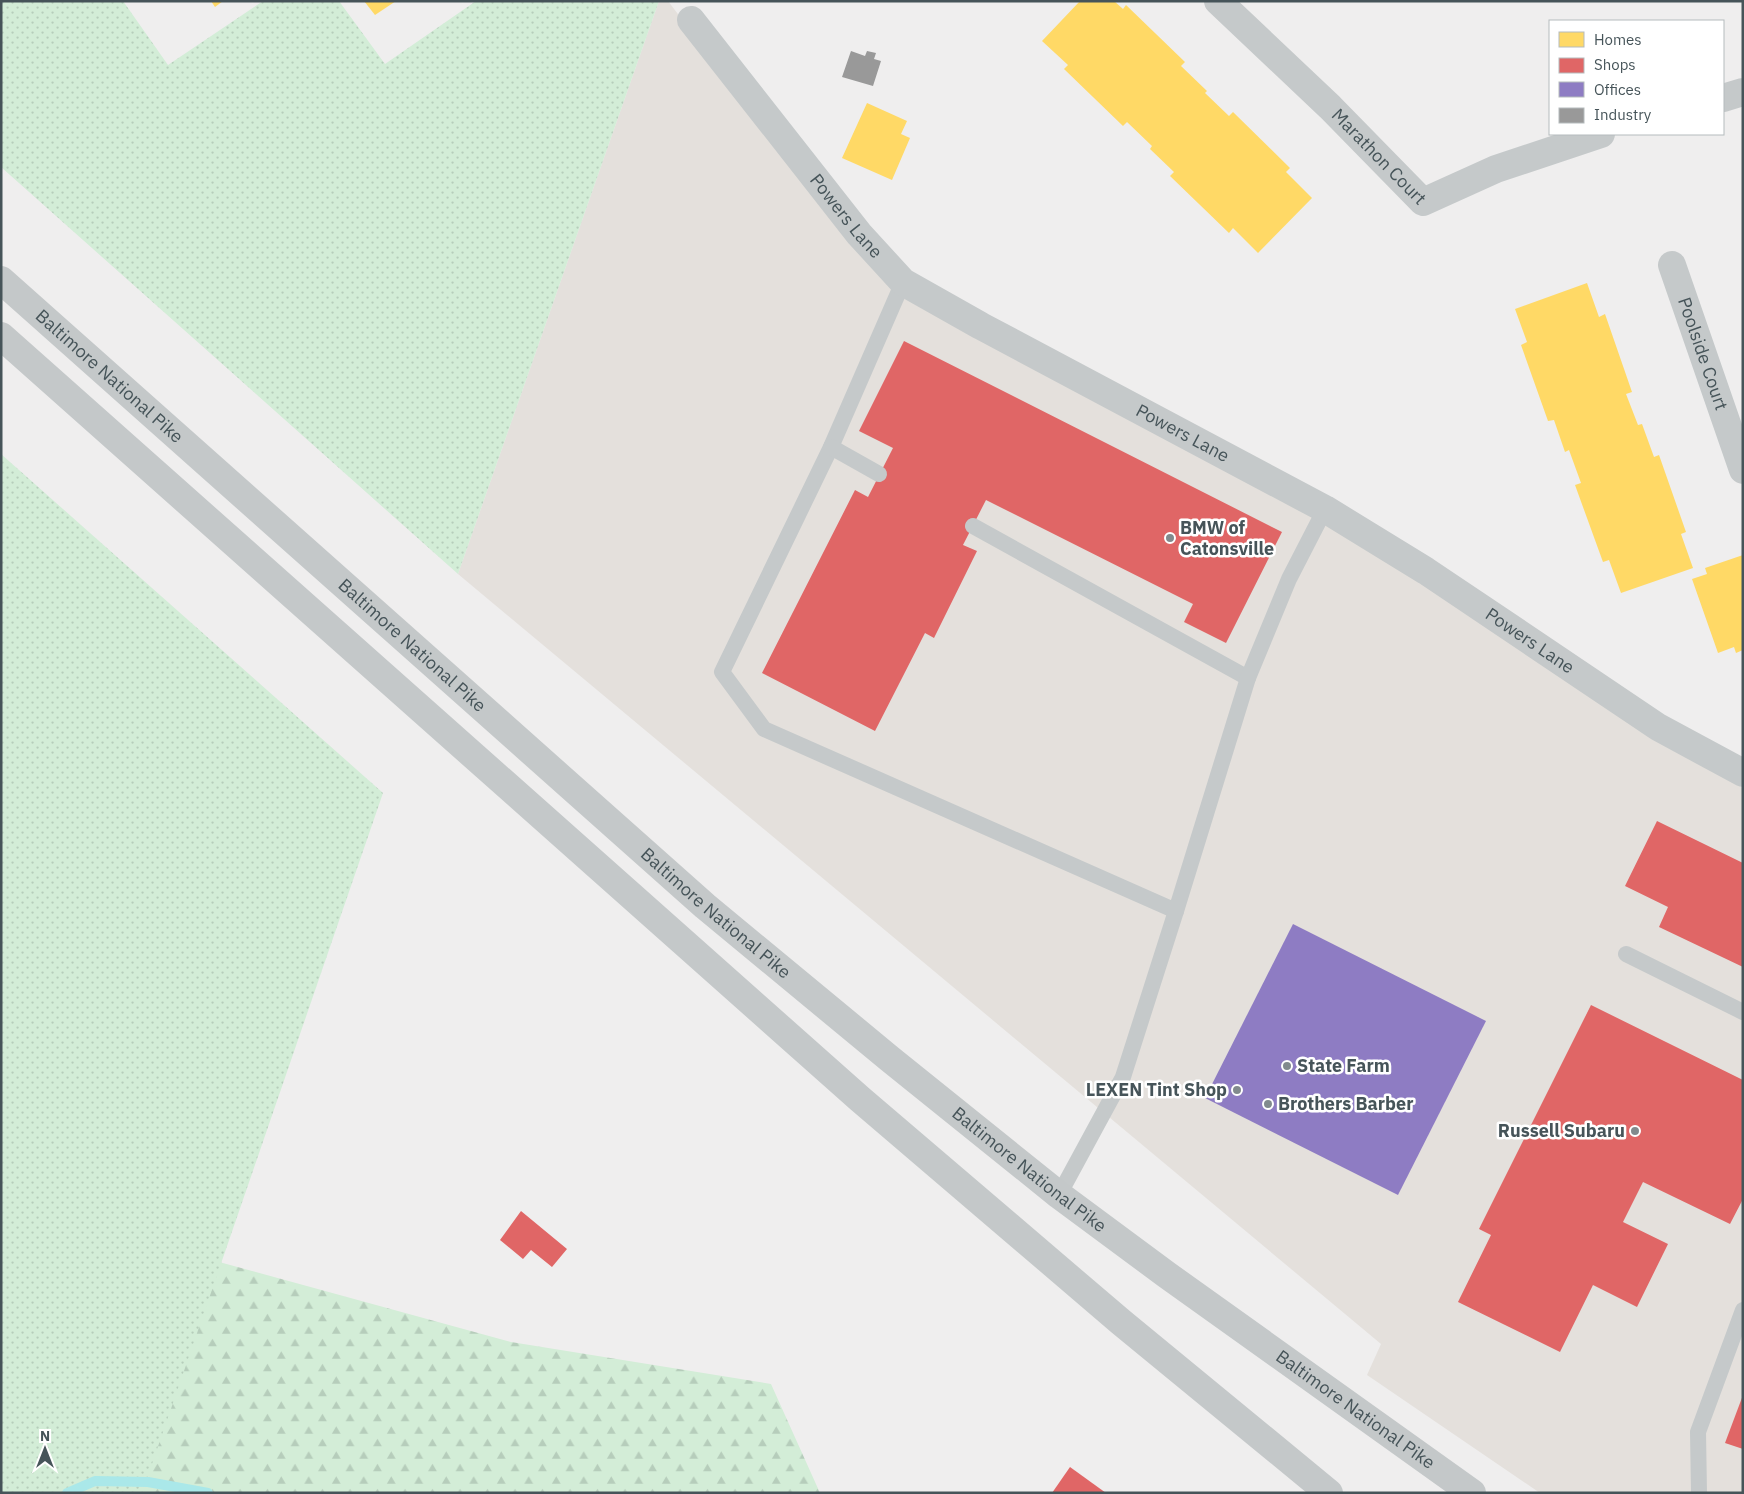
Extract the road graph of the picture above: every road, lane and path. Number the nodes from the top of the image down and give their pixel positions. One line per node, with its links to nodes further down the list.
1 (1218, 1): 5 (street, Marathon Court)
2 (691, 20): 8 (street, Powers Lane)
3 (1743, 92): 4 (street)
4 (1724, 98)
5 (1598, 135)
6 (1672, 265): 11 (street, Poolside Court)
7 (1, 280): 20 (main road, Baltimore National Pike)
8 (903, 282): 10 (lane); 13 (street, Powers Lane)
9 (1, 336): 22 (main road)
10 (831, 447): 12 (lane); 17 (lane)
11 (1743, 470)
12 (879, 474)
13 (1325, 509): 15 (lane); 16 (street, Powers Lane)
14 (973, 526): 15 (lane)
15 (1248, 678): 17 (lane)
16 (1743, 773)
17 (1176, 911): 20 (lane)
18 (1626, 954): 19 (lane)
19 (1743, 1012)
20 (1059, 1194): 23 (main road, Baltimore National Pike)
21 (1743, 1310): 24 (lane)
22 (1329, 1493)
23 (1472, 1493)
24 (1699, 1493)

